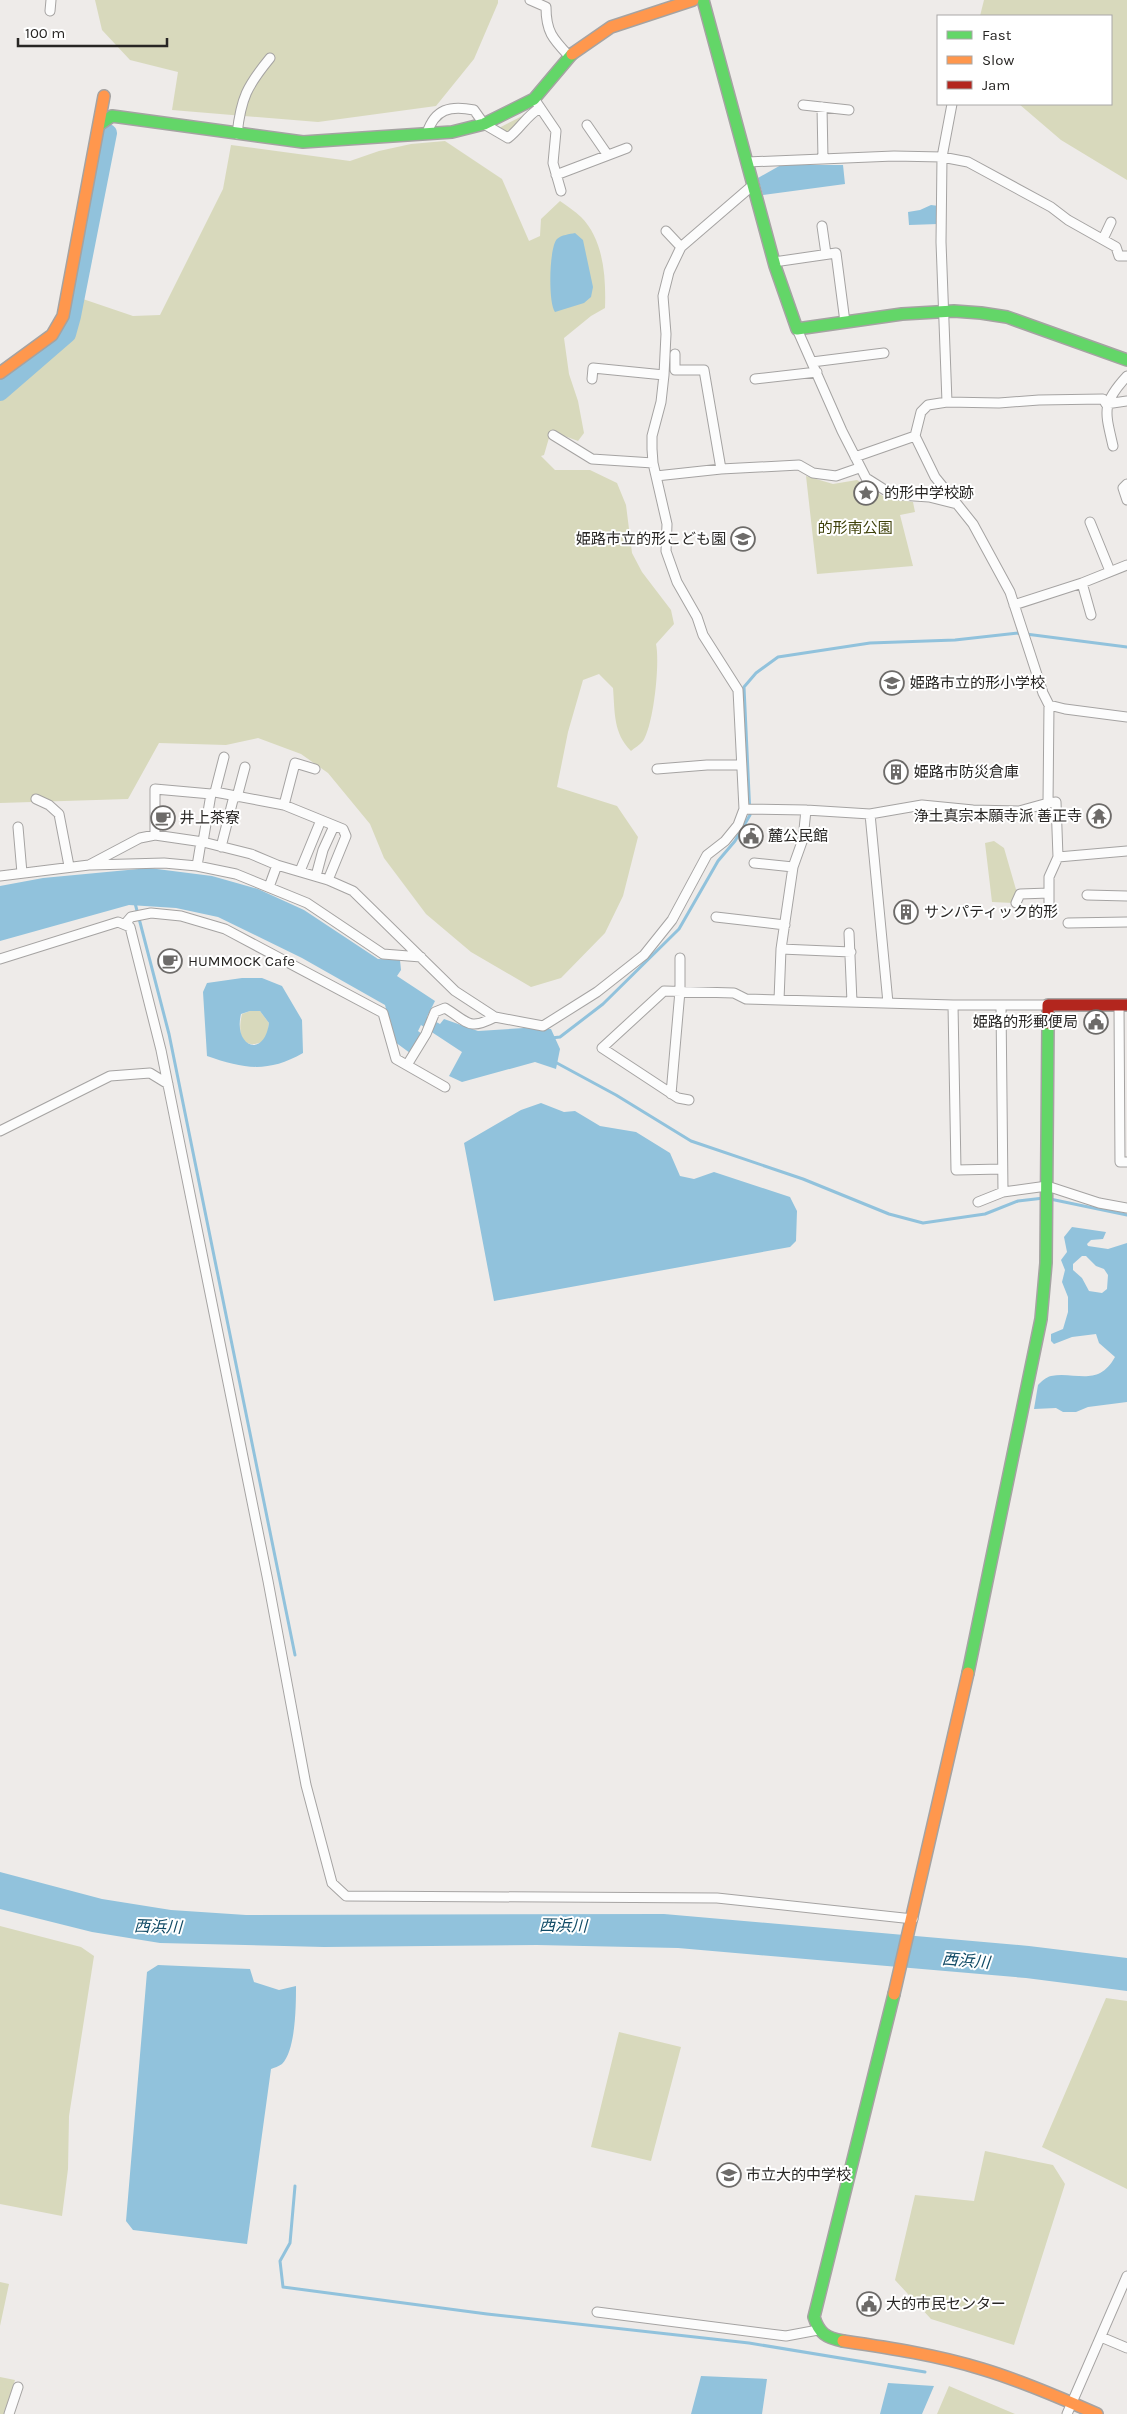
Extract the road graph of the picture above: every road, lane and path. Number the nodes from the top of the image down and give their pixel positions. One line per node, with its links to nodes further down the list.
1 (52, 0): 5 (street)
2 (530, 0): 6 (street)
3 (693, 0): 6 (street)
4 (703, 0): 23 (street)
5 (50, 11)
6 (569, 56): 9 (street)
7 (270, 58): 18 (street)
8 (104, 96): 15 (street)
9 (537, 104): 14 (street); 14 (street); 24 (street)
10 (802, 105): 12 (street)
11 (952, 105): 21 (street)
12 (822, 107): 13 (street); 22 (street)
13 (849, 110)
14 (484, 124): 17 (street); 17 (street)
15 (99, 125): 18 (street); 43 (street)
16 (587, 125): 20 (street)
17 (427, 133): 18 (street)
18 (236, 134)
19 (627, 148): 20 (street)
20 (607, 154): 24 (street)
21 (942, 157): 22 (street); 30 (street); 35 (street)
22 (823, 159): 23 (street)
23 (747, 162): 25 (street)
24 (556, 175): 26 (street)
25 (753, 186): 31 (street); 34 (street)
26 (561, 191)
27 (1111, 222): 30 (street)
28 (822, 226): 32 (street)
29 (666, 231): 31 (street)
30 (1102, 240): 33 (street)
31 (681, 247): 44 (street)
32 (826, 254): 34 (street); 36 (street)
33 (1127, 256)
34 (774, 262): 37 (street)
35 (944, 310): 36 (street); 40 (street); 49 (street)
36 (845, 322): 37 (street)
37 (797, 329): 41 (street)
38 (884, 353): 41 (street)
39 (675, 354): 57 (street)
40 (1127, 360)
41 (812, 362): 42 (street)
42 (817, 372): 47 (street); 54 (street)
43 (0, 373)
44 (664, 375): 46 (street); 55 (street)
45 (1127, 376): 50 (street)
46 (592, 379)
47 (755, 379)
48 (1127, 401): 50 (street)
49 (947, 402): 50 (street); 52 (street)
50 (1106, 404): 53 (street)
51 (553, 435): 55 (street)
52 (915, 436): 54 (street); 61 (street)
53 (1113, 446)
54 (855, 457): 56 (street)
55 (653, 463): 58 (street)
56 (859, 468): 57 (street); 61 (street)
57 (721, 469): 58 (street)
58 (656, 476): 71 (street)
59 (1127, 484): 60 (street)
60 (1127, 500)
61 (958, 504): 66 (street)
62 (1090, 522): 64 (street)
63 (1127, 565): 64 (street)
64 (1110, 571): 65 (street)
65 (1082, 583): 66 (street); 67 (street)
66 (1014, 605): 68 (street)
67 (1091, 615)
68 (1049, 705): 69 (street); 78 (street)
69 (1127, 717)
70 (224, 757): 75 (street)
71 (742, 765): 74 (street); 80 (street)
72 (245, 766): 76 (street)
73 (315, 769): 79 (street)
74 (657, 769)
75 (213, 793): 76 (street); 86 (street); 87 (street)
76 (235, 796): 79 (street); 88 (street)
77 (36, 799): 94 (street)
78 (1048, 803): 82 (street); 90 (street)
79 (284, 805): 83 (street)
80 (744, 809): 81 (street); 127 (street)
81 (806, 810): 82 (street); 96 (street)
82 (870, 814): 122 (street)
83 (321, 820): 84 (street); 97 (street)
84 (334, 826): 100 (street); 101 (street)
85 (18, 827): 98 (street)
86 (155, 835): 87 (street); 92 (street)
87 (202, 842): 88 (street); 95 (street)
88 (221, 847): 93 (street)
89 (1127, 851): 90 (street)
90 (1058, 857): 103 (street)
91 (754, 863): 96 (street)
92 (89, 865): 94 (street); 95 (street)
93 (277, 865): 97 (street); 102 (street)
94 (69, 866): 98 (street)
95 (197, 866): 102 (street)
96 (793, 867): 112 (street)
97 (300, 872): 100 (street)
98 (22, 873): 99 (street)
99 (0, 876)
100 (316, 876): 101 (street)
101 (328, 880): 116 (street)
102 (269, 887): 116 (street)
103 (1050, 893): 106 (street); 107 (street)
104 (1087, 895): 105 (street)
105 (1127, 896)
106 (1016, 903)
107 (1049, 913)
108 (716, 917): 112 (street)
109 (1127, 922): 110 (street)
110 (1068, 923)
111 (125, 924): 118 (street); 128 (street); 129 (street)
112 (785, 925): 114 (street)
113 (849, 933): 115 (street)
114 (781, 949): 115 (street); 120 (street)
115 (851, 952): 121 (street)
116 (421, 958): 127 (street)
117 (680, 958): 119 (street)
118 (0, 960)
119 (680, 991): 120 (street); 131 (street); 131 (street)
120 (779, 1000): 121 (street)
121 (852, 1002): 122 (street)
122 (888, 1003): 123 (street)
123 (954, 1005): 126 (street); 135 (street)
124 (1048, 1005): 125 (street); 126 (street); 137 (street)
125 (1123, 1005): 134 (street)
126 (1001, 1006): 135 (street)
127 (495, 1017): 128 (street)
128 (407, 1065): 130 (street)
129 (168, 1084): 133 (street); 140 (street)
130 (445, 1087)
131 (671, 1094): 132 (street)
132 (689, 1100)
133 (0, 1131)
134 (1127, 1162)
135 (1002, 1169): 136 (street)
136 (1003, 1192): 137 (street); 138 (street)
137 (1047, 1194): 139 (street); 140 (street)
138 (978, 1202)
139 (1127, 1208)
140 (912, 1923): 143 (street)
141 (1127, 2276): 144 (street)
142 (597, 2312): 143 (street)
143 (818, 2330): 147 (street)
144 (1101, 2337): 145 (street); 147 (street)
145 (1127, 2348)
146 (18, 2387): 148 (street)
147 (1072, 2403): 149 (street); 150 (street)
148 (9, 2414)
149 (1067, 2414)
150 (1097, 2414)

